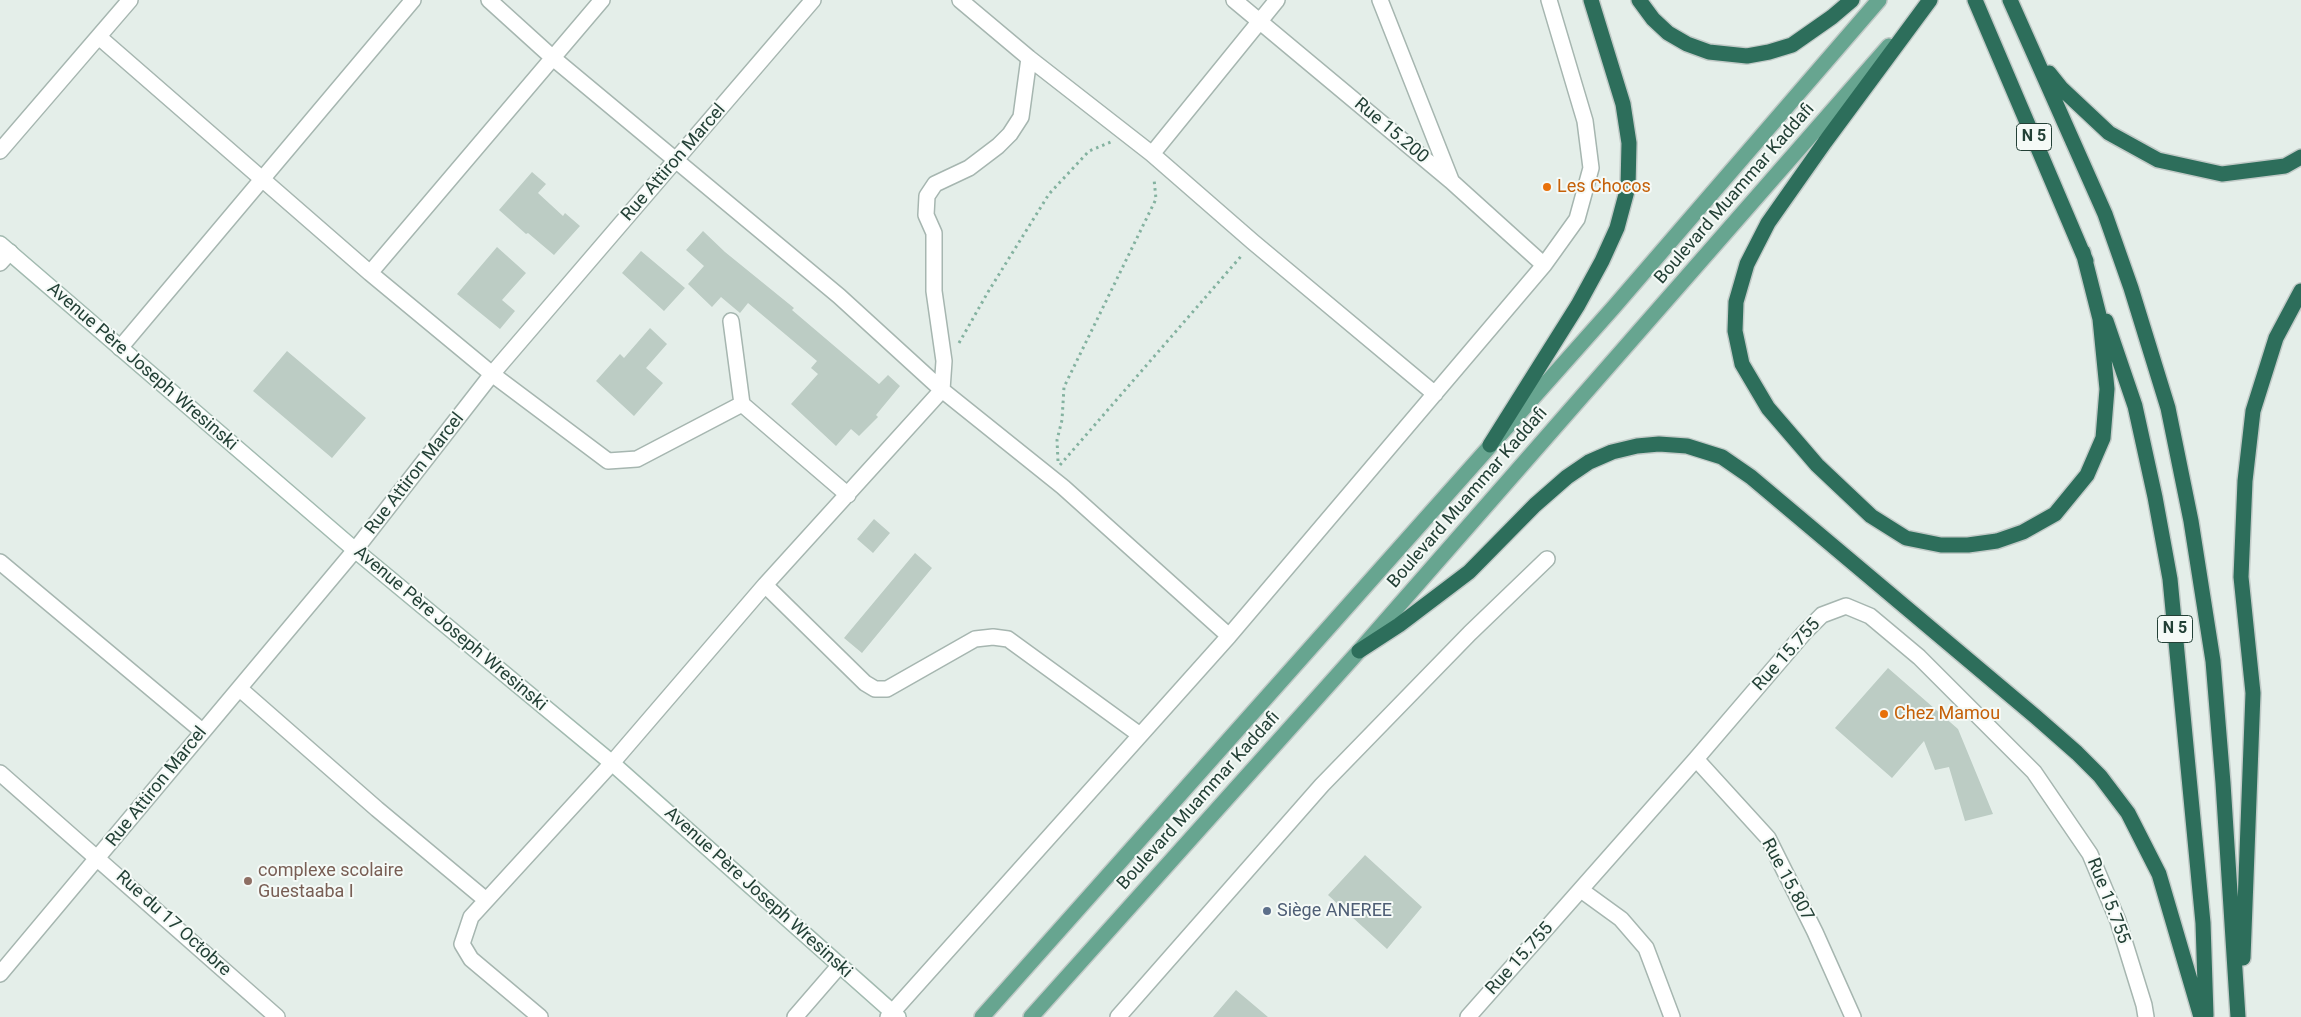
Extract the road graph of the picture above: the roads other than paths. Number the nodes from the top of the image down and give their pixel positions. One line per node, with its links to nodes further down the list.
1 (130, 0): 19 (street)
2 (413, 0): 27 (street)
3 (489, 0): 20 (street)
4 (602, 0): 20 (street)
5 (813, 0): 26 (street, Rue Attiron Marcel)
6 (960, 0): 21 (street)
7 (1234, 0): 18 (street, Rue 15.200)
8 (1277, 0): 18 (street)
9 (1380, 0): 28 (street)
10 (1549, 0): 31 (street)
11 (1591, 0): 40 (highway)
12 (1640, 0): 13 (highway)
13 (1852, 0)
14 (1879, 0): 40 (main road, Boulevard Muammar Kaddafi)
15 (1929, 0): 29 (highway); 47 (main road, Boulevard Muammar Kaddafi)
16 (1975, 0): 29 (highway, N 5)
17 (2010, 0): 22 (highway, N 5)
18 (1259, 21): 24 (street); 28 (street, Rue 15.200)
19 (99, 37): 23 (street); 27 (street)
20 (553, 58): 26 (street); 32 (street)
21 (1029, 58): 24 (street); 37 (street)
22 (2037, 58): 25 (highway); 72 (highway, N 5)
23 (0, 151)
24 (1152, 154): 38 (street)
25 (2301, 157)
26 (676, 160): 36 (street, Rue Attiron Marcel); 37 (street)
27 (262, 179): 32 (street); 35 (street)
28 (1451, 181): 31 (street, Rue 15.200)
29 (2083, 252): 71 (highway, N 5)
30 (3, 253): 35 (street, Avenue Père Joseph Wresinski)
31 (1544, 265): 38 (street)
32 (370, 273): 36 (street)
33 (2301, 291): 72 (highway)
34 (731, 321): 39 (street)
35 (120, 348): 42 (street, Avenue Père Joseph Wresinski)
36 (492, 374): 39 (street); 42 (street, Rue Attiron Marcel)
37 (942, 390): 41 (street); 46 (street)
38 (1435, 394): 46 (street)
39 (742, 404): 41 (street)
40 (1490, 445): 63 (main road, Boulevard Muammar Kaddafi)
41 (848, 495): 45 (street)
42 (355, 550): 48 (street, Rue Attiron Marcel); 52 (street, Avenue Père Joseph Wresinski)
43 (1547, 559): 65 (street)
44 (0, 562): 49 (street)
45 (765, 585): 50 (street); 52 (street)
46 (1229, 636): 50 (street)
47 (1359, 651): 64 (main road, Boulevard Muammar Kaddafi); 70 (highway)
48 (240, 689): 49 (street, Rue Attiron Marcel); 56 (street)
49 (202, 731): 54 (street, Rue Attiron Marcel)
50 (1140, 735): 59 (street)
51 (1696, 759): 55 (street, Rue 15.755); 68 (street, Rue 15.807); 69 (street, Rue 15.755)
52 (612, 763): 56 (street); 57 (street, Avenue Père Joseph Wresinski)
53 (0, 773): 54 (street, Rue du 17 Octobre)
54 (99, 859): 58 (street, Rue Attiron Marcel); 60 (street, Rue du 17 Octobre)
55 (1581, 890): 66 (street, Rue 15.755); 67 (street)
56 (486, 900): 61 (street)
57 (840, 966): 59 (street, Avenue Père Joseph Wresinski); 62 (street)
58 (0, 974)
59 (893, 1015)
60 (277, 1017)
61 (540, 1017)
62 (795, 1017)
63 (982, 1017)
64 (1031, 1017)
65 (1118, 1017)
66 (1468, 1017)
67 (1672, 1017)
68 (1853, 1017)
69 (2146, 1017)
70 (2202, 1017)
71 (2206, 1017)
72 (2239, 1017)

